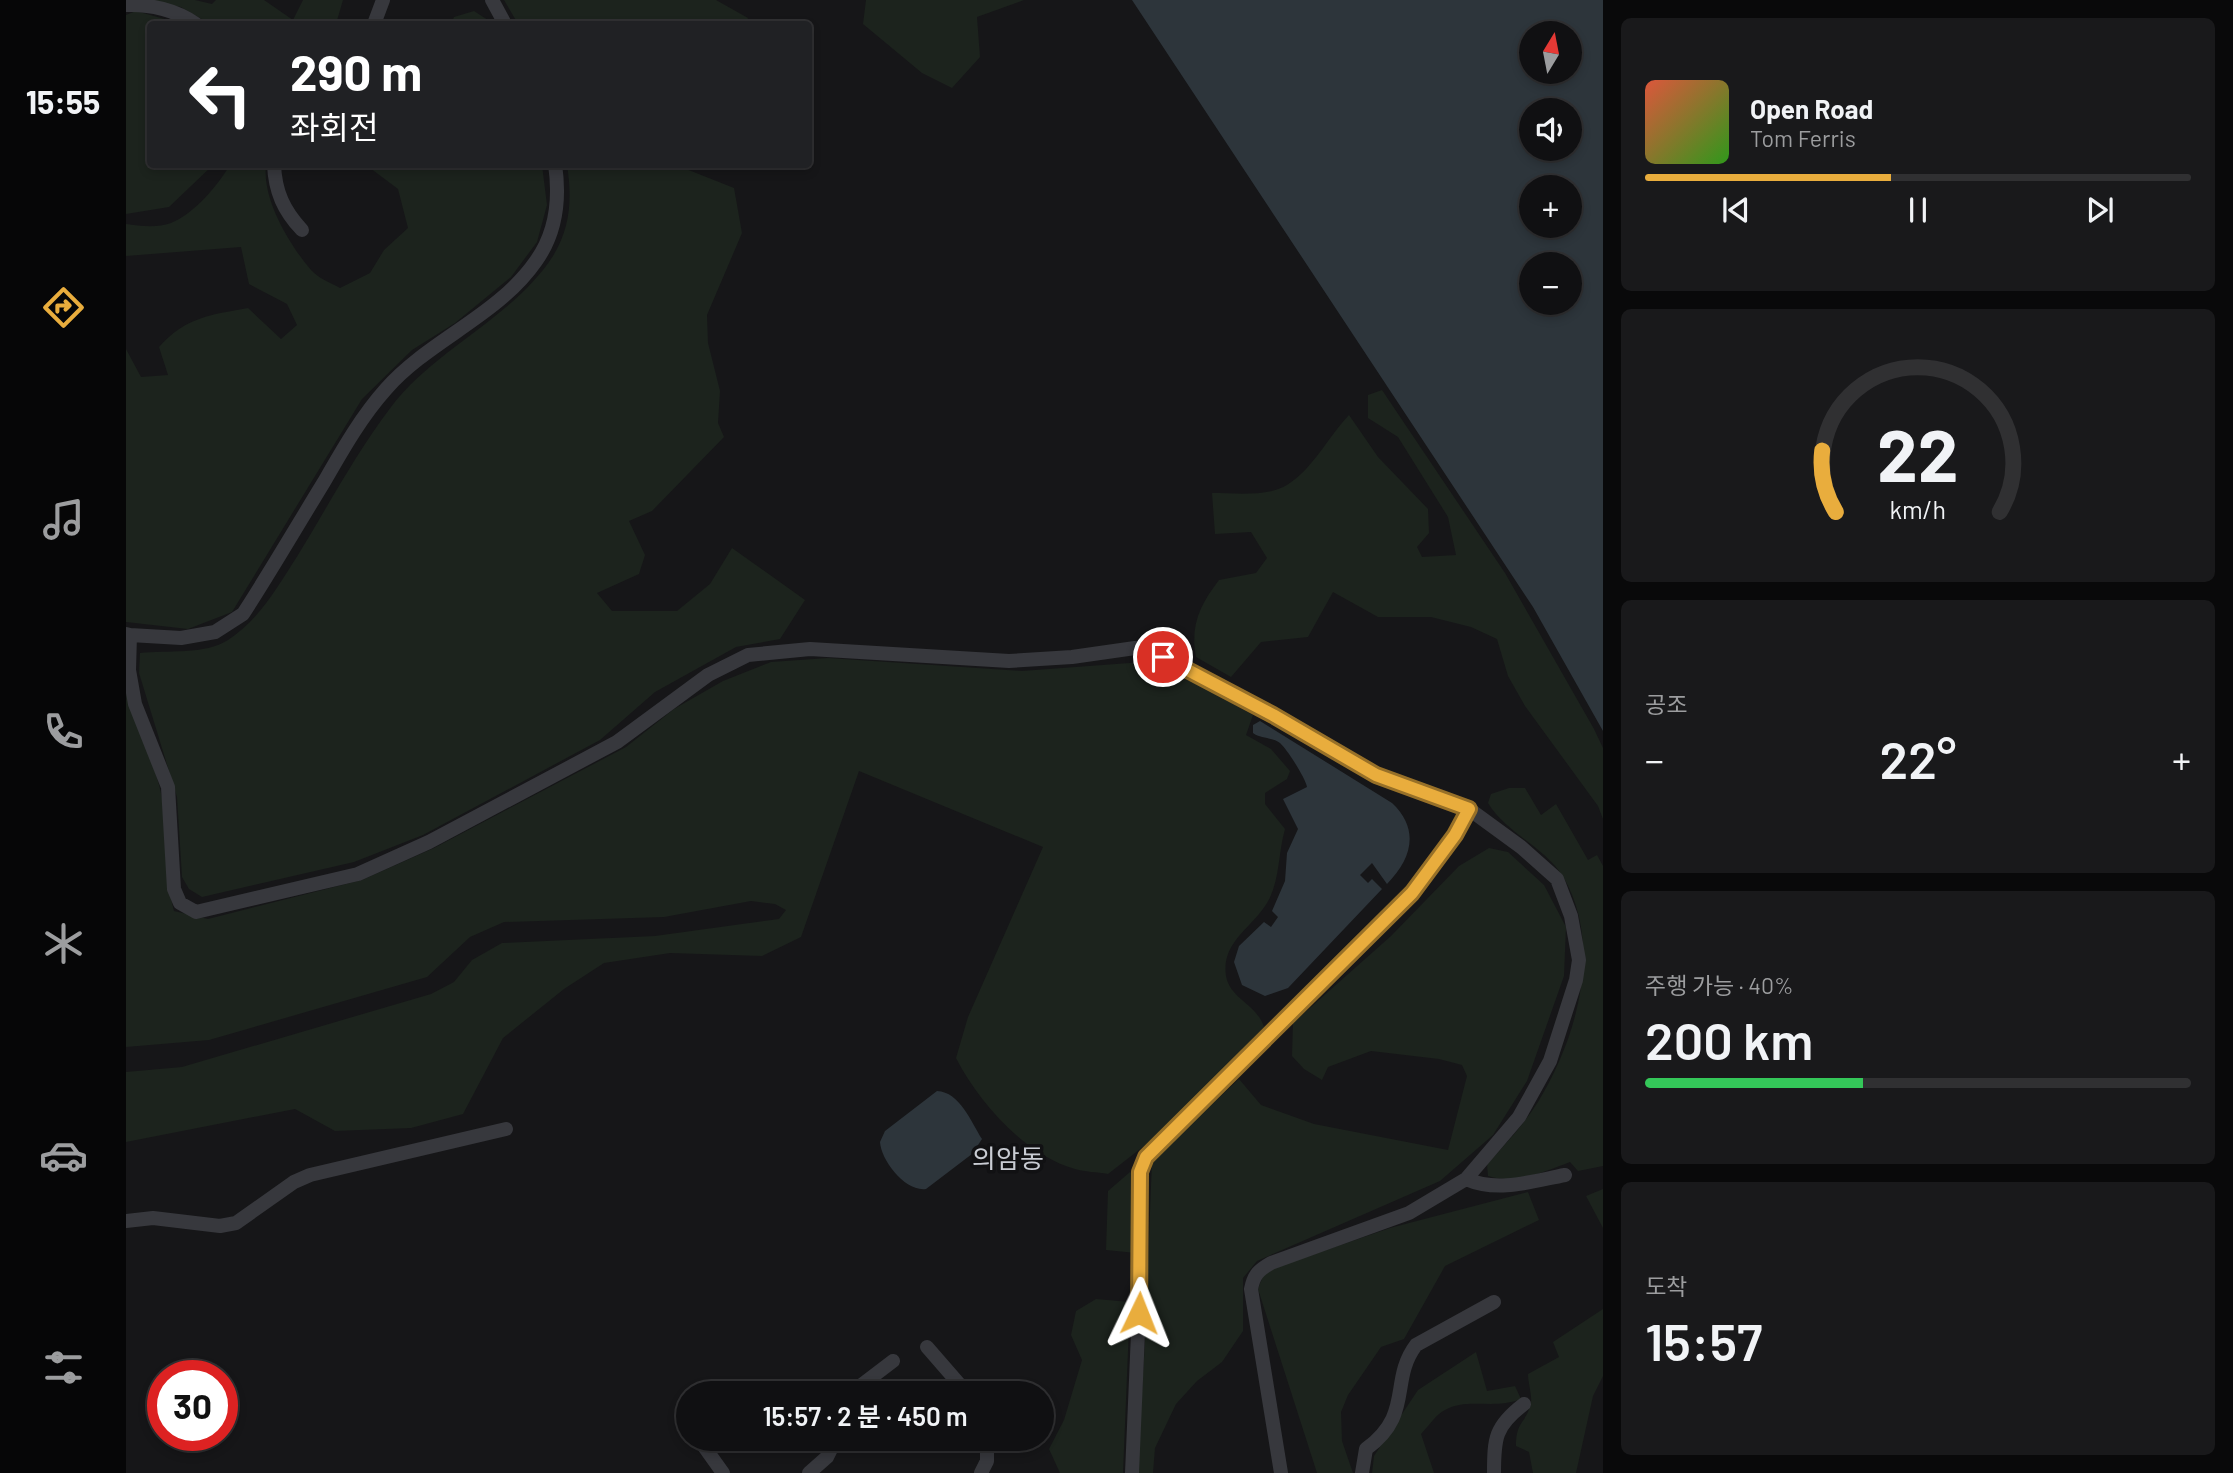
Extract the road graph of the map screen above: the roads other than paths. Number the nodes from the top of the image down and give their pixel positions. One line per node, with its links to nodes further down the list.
1 (383, 0): 5 (street)
2 (492, 0): 6 (street)
3 (126, 5): 4 (street)
4 (190, 21)
5 (375, 21)
6 (503, 21)
7 (274, 168): 9 (street)
8 (555, 168): 10 (street)
9 (302, 230)
10 (128, 635): 11 (street)
11 (1469, 809): 14 (street); 28 (street)
12 (506, 1129): 15 (street)
13 (1565, 1175): 14 (street)
14 (1466, 1179): 29 (street)
15 (126, 1221)
16 (1494, 1302): 30 (street)
17 (927, 1347): 20 (street)
18 (893, 1361): 19 (street)
19 (867, 1381)
20 (957, 1381)
21 (1524, 1404): 31 (street)
22 (707, 1451): 25 (street)
23 (830, 1451): 26 (street)
24 (987, 1451): 27 (street)
25 (723, 1473)
26 (808, 1473)
27 (981, 1473)
28 (1132, 1473)
29 (1280, 1473)
30 (1362, 1473)
31 (1494, 1473)

